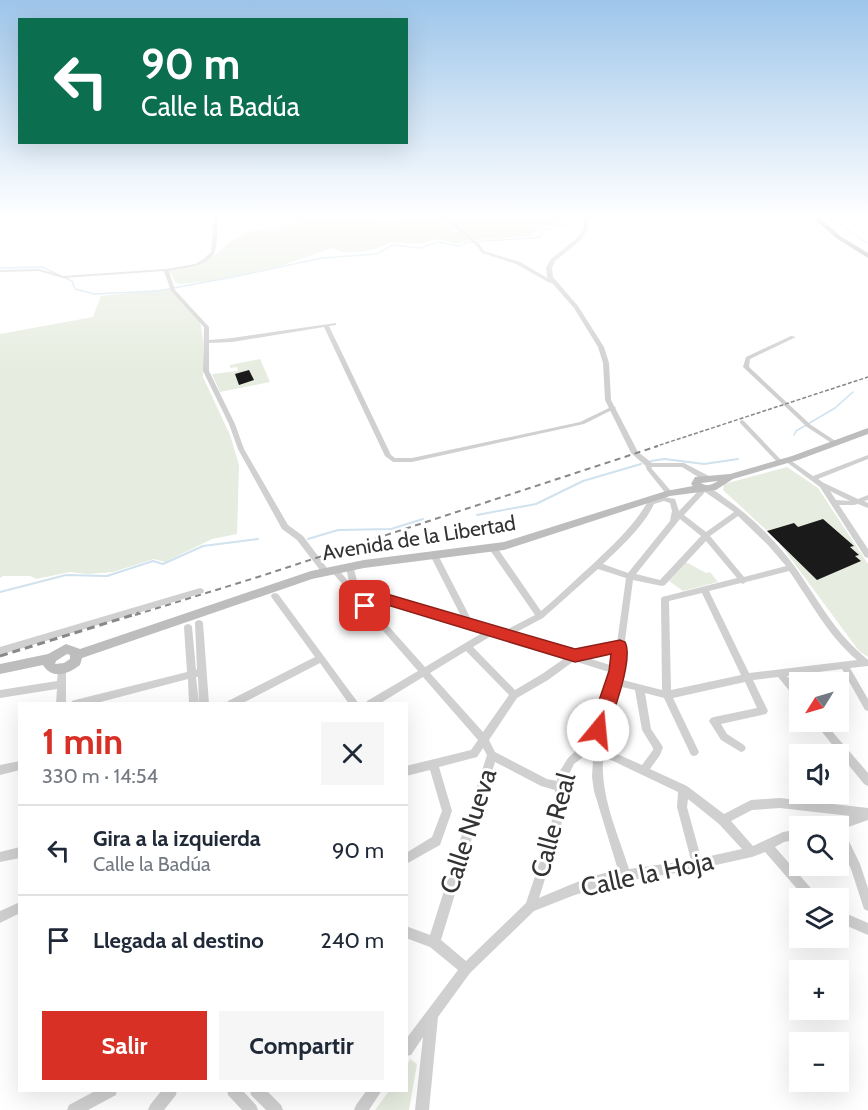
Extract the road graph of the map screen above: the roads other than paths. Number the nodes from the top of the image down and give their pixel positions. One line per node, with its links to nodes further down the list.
1 (179, 268): 4 (street)
2 (527, 268): 6 (street)
3 (550, 268): 6 (street)
4 (166, 270): 5 (street); 10 (street)
5 (0, 271)
6 (552, 282): 11 (street)
7 (334, 324): 8 (street)
8 (326, 325): 10 (street); 11 (street)
9 (793, 337): 14 (street)
10 (207, 342): 35 (street)
11 (613, 408): 17 (street)
12 (742, 422): 16 (street)
13 (868, 431): 14 (main road, Avenida de la Libertad)
14 (835, 443): 16 (main road, Avenida de la Libertad)
15 (868, 457): 18 (street)
16 (784, 462): 18 (street); 19 (main road, Avenida de la Libertad)
17 (648, 464): 19 (street); 21 (street)
18 (813, 478): 20 (street); 23 (street)
19 (706, 483): 21 (main road, Avenida de la Libertad); 25 (street); 26 (street)
20 (822, 485): 23 (street); 24 (street)
21 (671, 492): 22 (main road, Avenida de la Libertad)
22 (655, 500): 27 (street); 29 (main road, Avenida de la Libertad); 32 (street)
23 (865, 501): 24 (street)
24 (833, 502): 31 (street)
25 (738, 512): 28 (street); 34 (street)
26 (680, 516): 27 (street); 28 (street)
27 (673, 522): 36 (street)
28 (706, 536): 36 (street); 37 (street)
29 (493, 549): 30 (main road, Avenida de la Libertad); 45 (street)
30 (434, 555): 33 (main road, Avenida de la Libertad); 47 (street)
31 (868, 555)
32 (596, 565): 36 (street); 45 (street)
33 (350, 567): 35 (main road, Avenida de la Libertad); 41 (street)
34 (791, 568): 37 (street); 58 (street)
35 (330, 571): 38 (street); 54 (main road, Avenida de la Libertad)
36 (630, 576): 51 (street)
37 (743, 581): 39 (street)
38 (351, 589): 41 (street); 44 (street)
39 (705, 590): 66 (street); 72 (street)
40 (200, 591): 53 (street)
41 (364, 593): 43 (street)
42 (275, 596): 57 (street)
43 (380, 597): 44 (street); 47 (street)
44 (365, 606): 64 (street)
45 (540, 616): 50 (street)
46 (199, 623): 63 (street)
47 (468, 624): 49 (street)
48 (188, 627): 63 (street)
49 (492, 631): 50 (street); 52 (street)
50 (504, 635): 55 (street)
51 (620, 646): 55 (street); 62 (street)
52 (468, 647): 64 (street); 73 (street)
53 (0, 651)
54 (77, 655): 56 (main road); 61 (main road)
55 (575, 656): 62 (street); 73 (street, Calle Nueva)
56 (51, 658): 60 (main road); 61 (main road)
57 (321, 658): 78 (street); 79 (street)
58 (866, 664): 59 (street)
59 (844, 667): 65 (street); 81 (street)
60 (0, 669)
61 (62, 670): 68 (street)
62 (617, 671): 67 (street)
63 (197, 673): 75 (street); 76 (street); 77 (street)
64 (424, 673): 80 (street); 84 (street)
65 (781, 675): 66 (street); 69 (street)
66 (749, 677): 72 (street); 86 (street)
67 (614, 681): 70 (street); 83 (street)
68 (62, 684): 71 (street); 74 (street)
69 (789, 684)
70 (639, 687): 72 (street); 95 (street)
71 (0, 694)
72 (668, 694): 88 (street)
73 (514, 695): 84 (street, Calle Nueva)
74 (62, 702)
75 (83, 702)
76 (194, 702)
77 (204, 702)
78 (235, 702)
79 (354, 702)
80 (373, 702)
81 (868, 707)
82 (827, 732): 96 (street)
83 (598, 736): 85 (street); 87 (street)
84 (484, 740): 89 (street, Calle Nueva); 91 (street)
85 (586, 748): 90 (street); 97 (street, Calle Real)
86 (741, 748)
87 (608, 752): 90 (street); 95 (street)
88 (694, 752)
89 (492, 755): 97 (street); 119 (street, Calle Nueva)
90 (598, 757): 110 (street)
91 (433, 764): 94 (street); 108 (street)
92 (18, 766): 93 (street)
93 (0, 770)
94 (408, 770)
95 (643, 771): 98 (street)
96 (868, 781)
97 (561, 787): 113 (street, Calle Real)
98 (683, 789): 100 (street); 109 (street)
99 (868, 814): 100 (street); 101 (street)
100 (723, 820): 105 (street)
101 (849, 822)
102 (789, 836): 103 (street, Calle la Hoja)
103 (766, 845): 105 (street, Calle la Hoja); 111 (street)
104 (18, 852): 107 (street)
105 (752, 852): 109 (street, Calle la Hoja)
106 (849, 853): 112 (street)
107 (0, 857)
108 (408, 859)
109 (697, 863): 110 (street, Calle la Hoja)
110 (625, 874): 113 (street, Calle la Hoja)
111 (803, 888)
112 (868, 904)
113 (530, 907): 120 (street, Calle la Hoja)
114 (18, 908): 115 (street)
115 (0, 917)
116 (849, 921): 117 (street)
117 (868, 929)
118 (408, 933): 119 (street)
119 (434, 942): 120 (street)
120 (466, 969): 121 (street, Calle la Hoja)
121 (432, 1014): 122 (street, Calle la Hoja); 133 (street)
122 (408, 1047)
123 (107, 1092): 128 (street)
124 (169, 1092): 129 (street)
125 (235, 1092): 130 (street)
126 (258, 1092): 131 (street)
127 (375, 1092): 132 (street)
128 (74, 1110)
129 (154, 1110)
130 (251, 1110)
131 (276, 1110)
132 (362, 1110)
133 (422, 1110)

